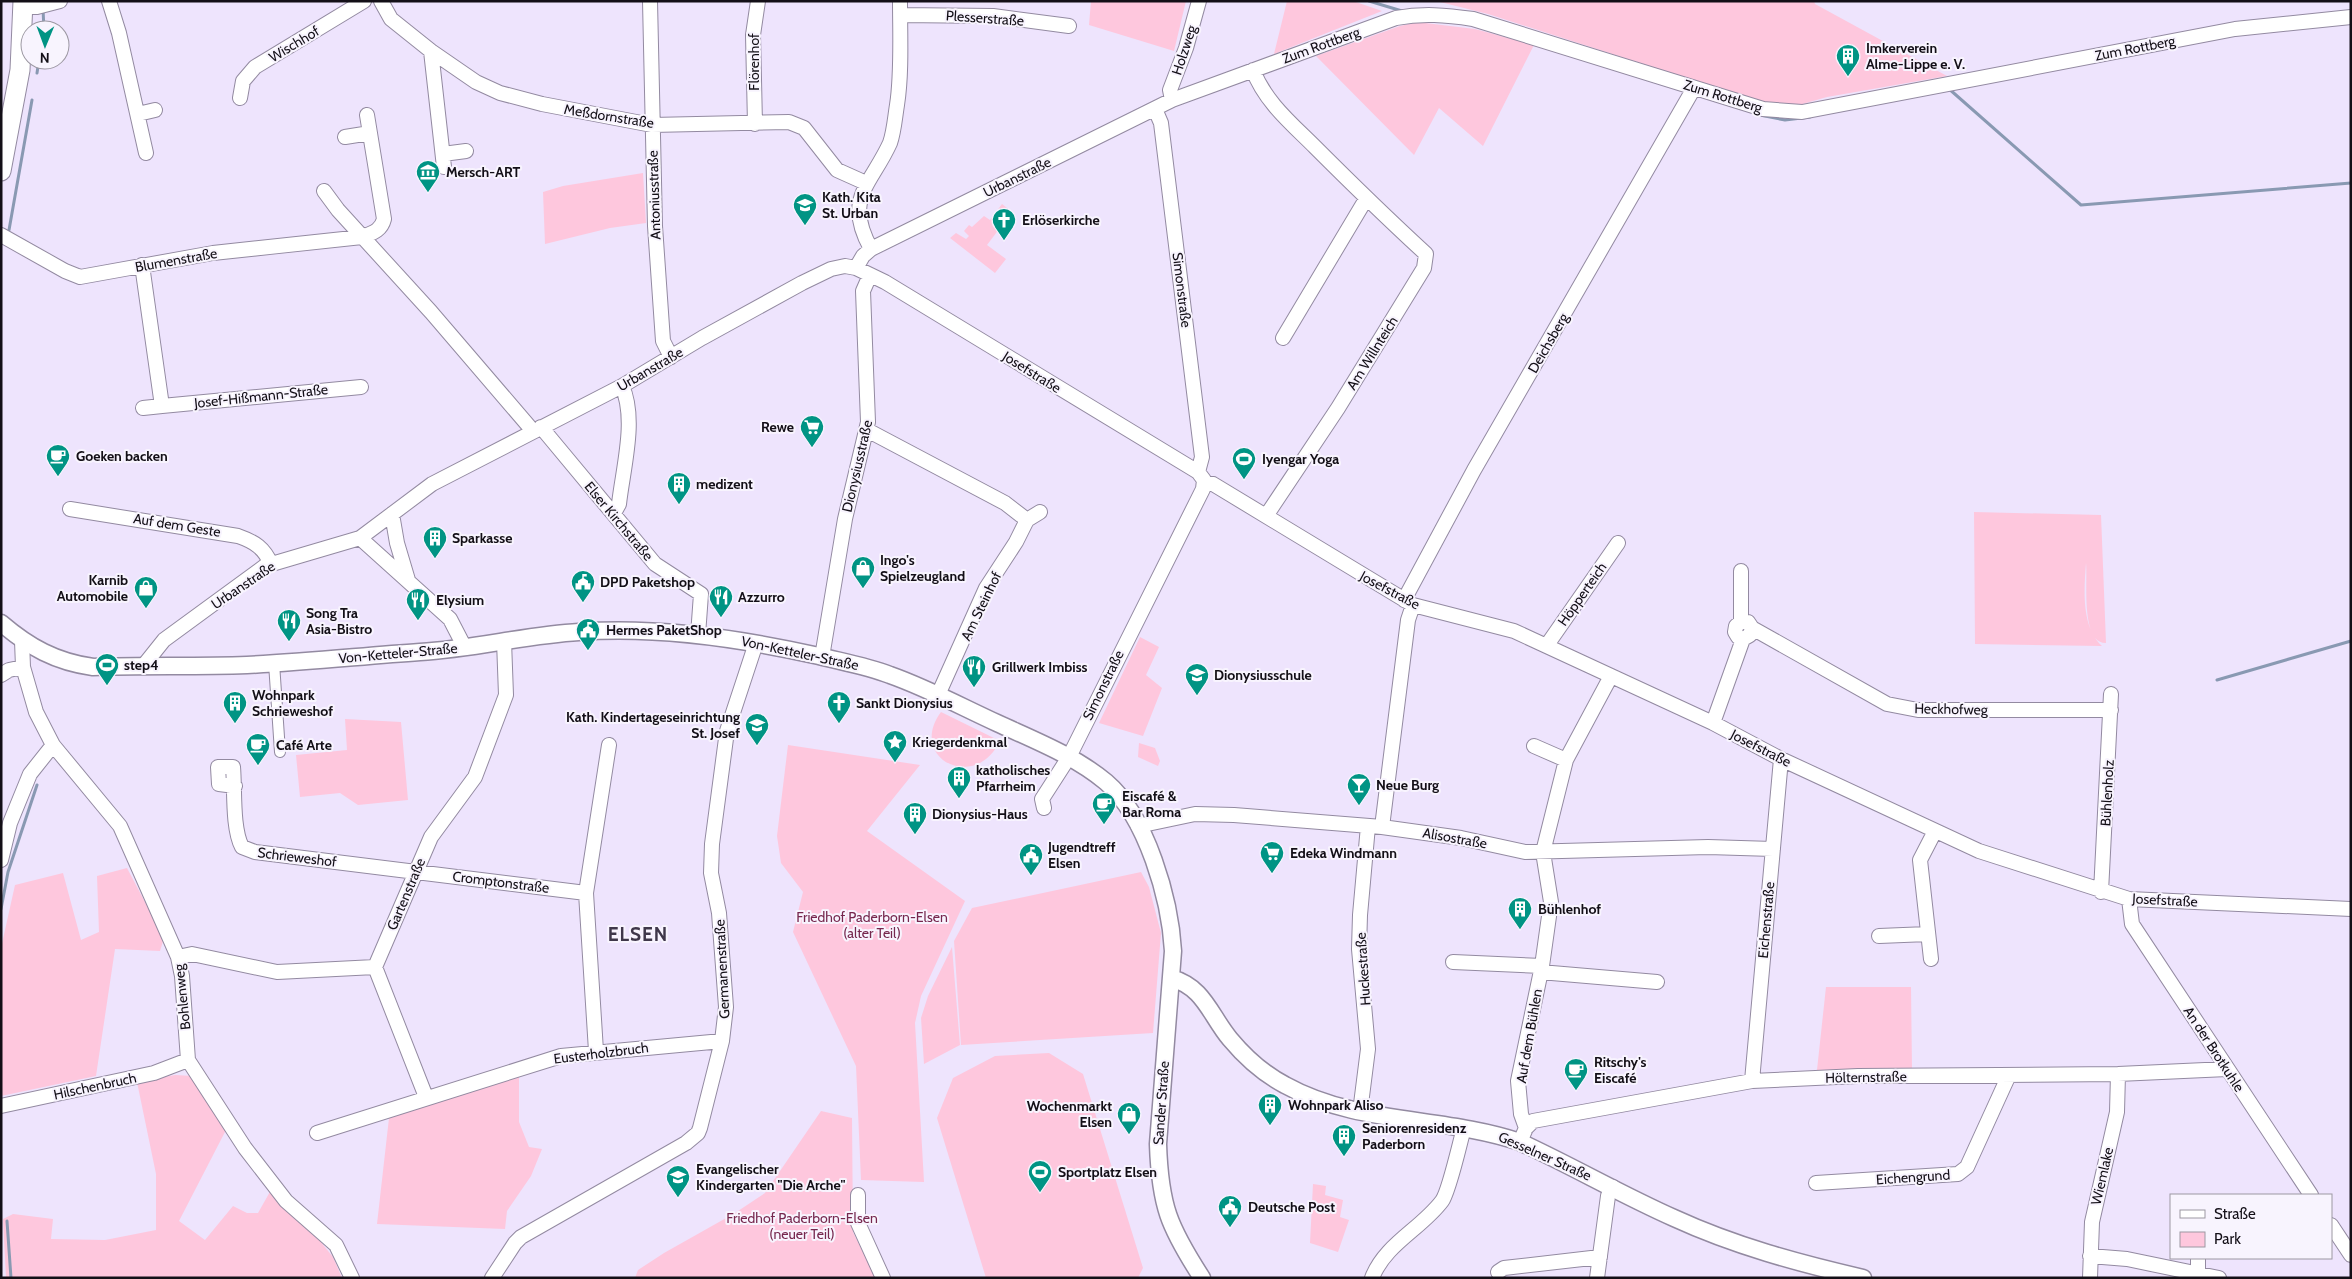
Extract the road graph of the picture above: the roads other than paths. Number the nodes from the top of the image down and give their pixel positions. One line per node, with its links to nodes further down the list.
1 (60, 1): 8 (street)
2 (109, 1): 19 (street)
3 (364, 1): 15 (street, Wischhof)
4 (381, 1): 12 (street, Meßdornstraße)
5 (650, 1): 22 (street, Antoniusstraße)
6 (758, 1): 21 (street, Flörenhof)
7 (1199, 1): 16 (street, Holzweg)
8 (32, 6): 27 (main road)
9 (900, 8): 11 (street, Plesserstraße); 28 (street)
10 (2351, 17): 14 (street, Zum Rottberg)
11 (1069, 26)
12 (431, 51): 22 (street, Meßdornstraße); 25 (street)
13 (1253, 70): 14 (street, Zum Rottberg); 16 (street, Zum Rottberg); 30 (street, Am Willnteich)
14 (1694, 88): 57 (street, Deichsberg)
15 (240, 98)
16 (1172, 100): 17 (street, Urbanstraße)
17 (1155, 109): 33 (street, Urbanstraße); 45 (street, Simonstraße)
18 (155, 110): 19 (street)
19 (138, 114): 26 (street)
20 (368, 115): 23 (street)
21 (755, 124): 22 (street, Meßdornstraße); 28 (street, Meßdornstraße)
22 (652, 125): 38 (street, Antoniusstraße)
23 (370, 133): 24 (street); 32 (street)
24 (345, 137)
25 (466, 151)
26 (146, 153)
27 (1, 171)
28 (866, 183): 33 (street)
29 (324, 191): 32 (street, Elser Kirchstraße)
30 (1366, 199): 37 (street); 50 (street, Am Willnteich)
31 (1, 235): 34 (street, Blumenstraße)
32 (362, 237): 34 (street, Blumenstraße); 43 (street, Elser Kirchstraße)
33 (871, 249): 35 (street, Urbanstraße)
34 (142, 265): 41 (street)
35 (856, 268): 36 (street, Josefstraße); 38 (street, Urbanstraße)
36 (870, 275): 44 (street, Dionysiusstraße); 45 (street, Josefstraße)
37 (1283, 338)
38 (671, 357): 39 (street, Urbanstraße)
39 (622, 386): 43 (street, Urbanstraße); 48 (street)
40 (361, 387): 41 (street, Josef-Hißmann-Straße)
41 (162, 406): 42 (street, Josef-Hißmann-Straße)
42 (143, 408)
43 (537, 429): 48 (street, Elser Kirchstraße); 49 (street, Urbanstraße)
44 (867, 430): 51 (street); 66 (street, Dionysiusstraße)
45 (1202, 479): 50 (street, Josefstraße); 80 (street, Simonstraße)
46 (70, 509): 54 (street, Auf dem Geste)
47 (1040, 512): 51 (street)
48 (614, 513): 60 (street, Elser Kirchstraße)
49 (392, 514): 52 (street, Urbanstraße); 56 (street)
50 (1266, 516): 57 (street, Josefstraße)
51 (1026, 520): 73 (street, Am Steinhof)
52 (360, 538): 54 (street, Urbanstraße); 56 (street)
53 (1618, 543): 64 (street, Höpperteich)
54 (271, 564): 68 (street, Urbanstraße)
55 (1741, 571): 59 (street)
56 (409, 581): 65 (street)
57 (1409, 602): 64 (street, Josefstraße); 86 (street, Huckestraße)
58 (1, 622): 61 (street, Von-Ketteler-Straße)
59 (1746, 629): 74 (street, Heckhofweg); 75 (street)
60 (698, 635): 62 (street, Von-Ketteler-Straße); 63 (street, Von-Ketteler-Straße)
61 (22, 641): 68 (street, Von-Ketteler-Straße); 69 (street, Bohlenweg)
62 (504, 641): 65 (street, Von-Ketteler-Straße); 91 (street, Gartenstraße)
63 (756, 643): 66 (street, Von-Ketteler-Straße); 105 (street, Germanenstraße)
64 (1547, 646): 71 (street, Josefstraße)
65 (465, 648): 67 (street, Von-Ketteler-Straße)
66 (822, 657): 73 (street, Von-Ketteler-Straße)
67 (274, 663): 68 (street, Von-Ketteler-Straße); 79 (street)
68 (144, 665)
69 (24, 667): 70 (street); 76 (street, Bohlenweg)
70 (1, 675)
71 (1611, 676): 75 (street, Josefstraße); 82 (street, Auf dem Bühlen)
72 (2111, 694): 74 (street, Bühlenholz)
73 (938, 695): 80 (street, Von-Ketteler-Straße)
74 (2111, 710): 92 (street, Bühlenholz)
75 (1713, 723): 81 (street, Josefstraße)
76 (54, 745): 90 (street); 98 (street, Bohlenweg)
77 (609, 745): 93 (street)
78 (1534, 746): 82 (street)
79 (280, 752)
80 (1069, 757): 84 (street); 85 (street, Von-Ketteler-Straße)
81 (1781, 759): 87 (street, Josefstraße); 88 (street, Eichenstraße)
82 (1566, 760): 89 (street, Auf dem Bühlen)
83 (234, 786): 91 (street, Schrieweshof)
84 (1044, 808)
85 (1138, 826): 86 (street, Alisostraße); 103 (street, Von-Ketteler-Straße)
86 (1375, 827): 89 (street, Alisostraße); 114 (street, Huckestraße)
87 (1935, 831): 92 (street, Josefstraße); 96 (street)
88 (1772, 849): 89 (street, Alisostraße); 111 (street, Eichenstraße)
89 (1543, 852): 102 (street, Auf dem Bühlen)
90 (1, 860)
91 (415, 871): 93 (street, Cromptonstraße); 101 (street, Gartenstraße)
92 (2101, 892): 94 (street, Josefstraße)
93 (586, 893): 106 (street)
94 (2129, 899): 95 (street, Josefstraße); 108 (street, An der Brotkuhle)
95 (2351, 910)
96 (1928, 934): 97 (street); 99 (street)
97 (1879, 936)
98 (178, 957): 101 (street); 107 (street, Bohlenweg)
99 (1931, 959)
100 (1453, 962): 102 (street, Auf dem Bühlen)
101 (375, 967): 112 (street)
102 (1541, 969): 104 (street, Auf dem Bühlen); 117 (street, Auf dem Bühlen)
103 (1172, 978): 114 (street, Gesselner Straße); 131 (street, Sander Straße)
104 (1657, 982)
105 (722, 1041): 106 (street, Eusterholzbruch); 129 (street, Germanenstraße)
106 (596, 1051): 112 (street, Eusterholzbruch)
107 (188, 1060): 113 (street, Hilschenbruch); 128 (street, Bohlenweg)
108 (2227, 1069): 109 (street, Hölternstraße); 120 (street, An der Brotkuhle)
109 (2118, 1074): 110 (street, Hölternstraße); 124 (street, Wiemlake)
110 (2009, 1075): 111 (street, Hölternstraße); 118 (street, Eichengrund)
111 (1752, 1081): 117 (street, Hölternstraße)
112 (426, 1097): 116 (street, Eusterholzbruch)
113 (1, 1106)
114 (1360, 1112): 115 (street, Gesselner Straße)
115 (1464, 1128): 117 (street, Gesselner Straße); 132 (street)
116 (317, 1133)
117 (1523, 1135): 119 (street, Gesselner Straße)
118 (1816, 1183)
119 (1612, 1187): 125 (street); 134 (street, Gesselner Straße)
120 (2310, 1194)
121 (858, 1195): 130 (street)
122 (2332, 1226): 123 (street)
123 (2351, 1255)
124 (2090, 1256): 126 (street); 135 (street, Wiemlake)
125 (1600, 1257): 127 (street); 133 (street)
126 (2198, 1265): 136 (street)
127 (1498, 1272)
128 (352, 1278)
129 (492, 1278)
130 (883, 1278)
131 (1202, 1278)
132 (1372, 1278)
133 (1597, 1278)
134 (1863, 1278)
135 (2090, 1278)
136 (2219, 1278)

